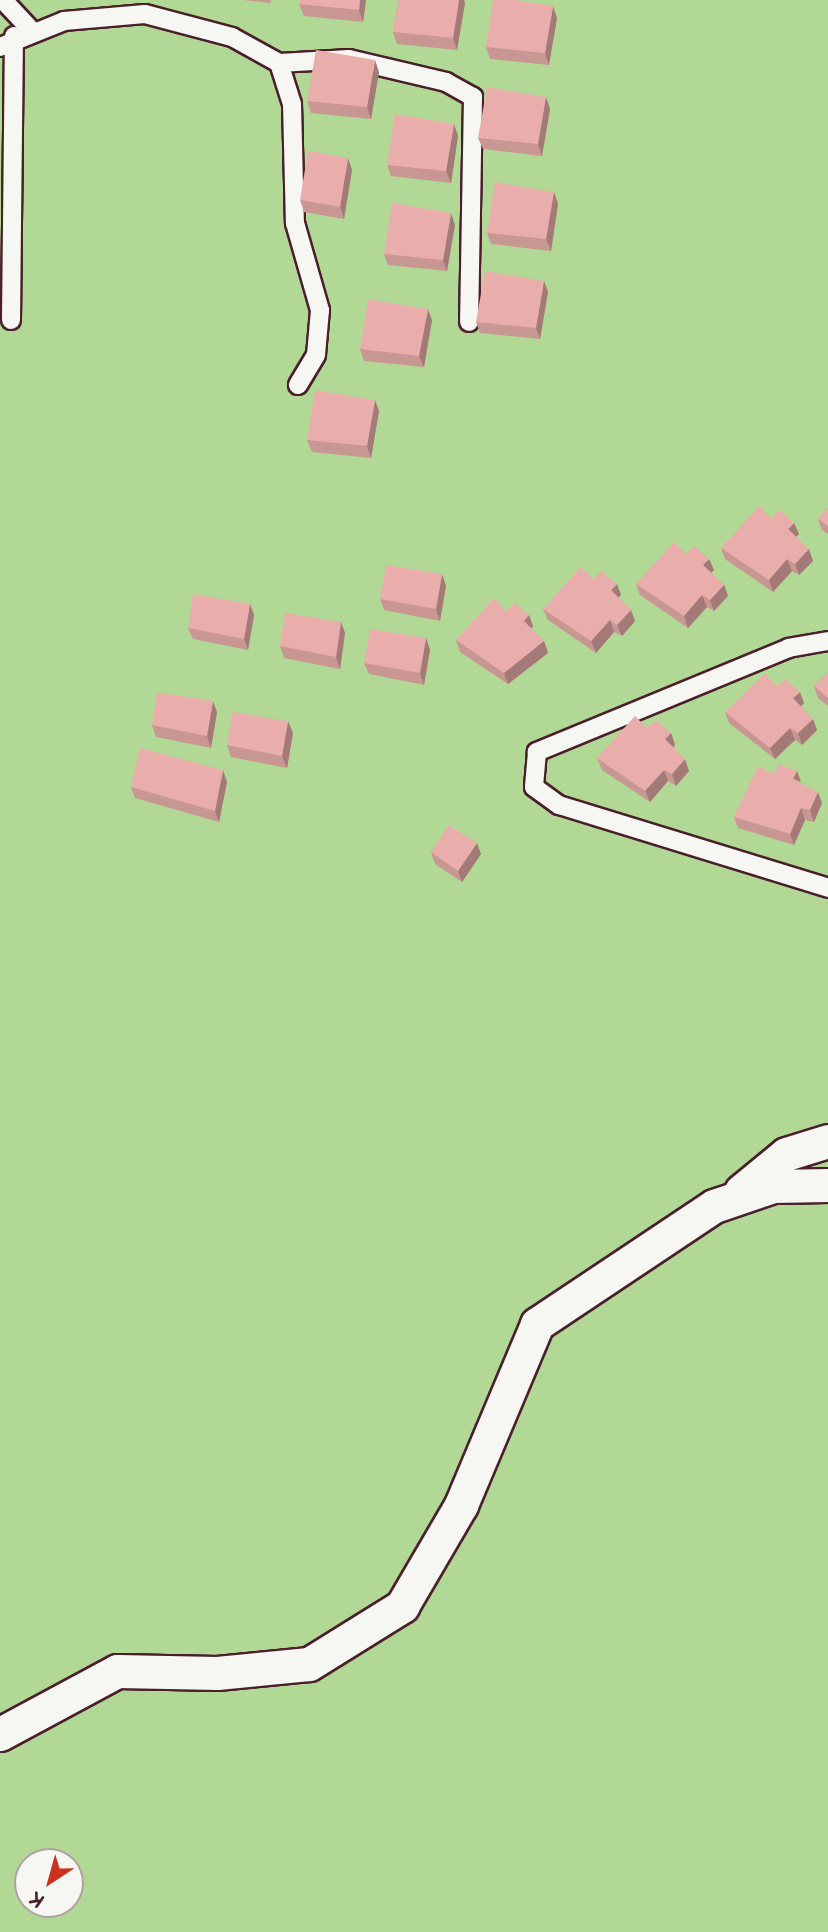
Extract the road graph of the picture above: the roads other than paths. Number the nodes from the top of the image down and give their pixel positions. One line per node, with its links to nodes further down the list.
1 (3, 0): 2 (lane)
2 (32, 31): 3 (lane); 4 (lane)
3 (7, 42): 5 (lane)
4 (279, 63): 6 (lane); 7 (lane)
5 (11, 320)
6 (469, 322)
7 (298, 384)
8 (828, 640): 9 (lane)
9 (828, 888)
10 (828, 1141): 12 (street)
11 (828, 1185): 12 (street)
12 (730, 1200): 13 (street)
13 (0, 1734)

